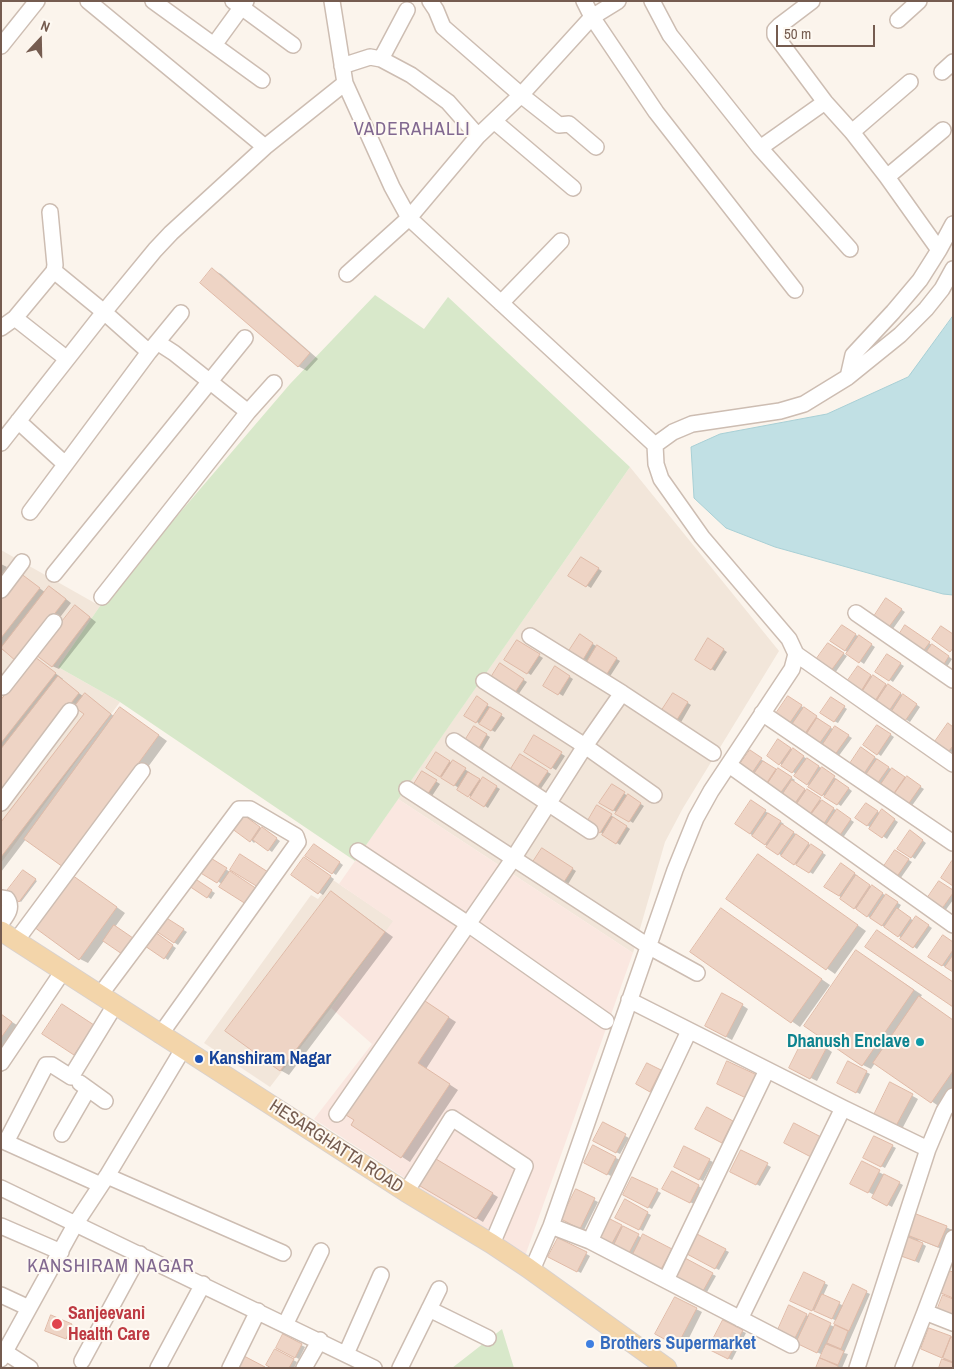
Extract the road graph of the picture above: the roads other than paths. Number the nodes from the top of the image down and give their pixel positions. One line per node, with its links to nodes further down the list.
1 (37, 1): 17 (street)
2 (88, 1): 30 (street)
3 (153, 1): 18 (street)
4 (319, 1): 12 (street)
5 (430, 1): 24 (street)
6 (584, 1): 14 (street)
7 (618, 1): 14 (street)
8 (652, 1): 32 (street)
9 (812, 1): 25 (street)
10 (920, 1): 15 (street)
11 (240, 3): 16 (street); 18 (street)
12 (333, 6): 20 (street)
13 (407, 10): 19 (street)
14 (592, 17): 24 (street); 44 (street)
15 (898, 20)
16 (293, 45)
17 (1, 46)
18 (214, 46): 21 (street)
19 (381, 60): 20 (street); 29 (street)
20 (342, 66): 23 (street)
21 (262, 80)
22 (910, 82): 28 (street)
23 (346, 83): 30 (street); 36 (street)
24 (521, 95): 26 (street); 31 (street)
25 (825, 102): 28 (street); 32 (street)
26 (494, 121): 29 (street); 34 (street)
27 (943, 130): 33 (street)
28 (852, 132): 33 (street)
29 (478, 136): 36 (street)
30 (265, 147): 46 (street)
31 (596, 147)
32 (760, 148): 39 (street)
33 (887, 177): 40 (street)
34 (573, 188)
35 (50, 212): 42 (street)
36 (409, 218): 43 (street); 45 (street)
37 (953, 224): 40 (street)
38 (561, 241): 45 (street)
39 (850, 249)
40 (939, 250): 53 (street)
41 (953, 269): 53 (street)
42 (54, 271): 46 (street); 48 (street)
43 (346, 274)
44 (795, 290)
45 (501, 303): 59 (street)
46 (104, 312): 51 (street); 52 (street)
47 (181, 313): 51 (street)
48 (15, 318): 49 (street); 52 (street)
49 (1, 328)
50 (245, 338): 54 (street)
51 (153, 347): 54 (street); 60 (street)
52 (67, 359): 57 (street)
53 (848, 377): 59 (street)
54 (209, 381): 56 (street); 63 (street)
55 (274, 384): 56 (street)
56 (248, 412): 65 (street)
57 (18, 422): 58 (street); 60 (street)
58 (1, 443)
59 (655, 445): 69 (street)
60 (65, 464): 61 (street)
61 (30, 512)
62 (22, 562): 64 (street)
63 (54, 574)
64 (1, 590)
65 (102, 597)
66 (856, 613): 70 (street)
67 (54, 622): 72 (street)
68 (530, 636): 73 (street)
69 (796, 654): 75 (street); 79 (street)
70 (953, 680)
71 (484, 681): 77 (street)
72 (2, 687)
73 (622, 693): 77 (street); 78 (street)
74 (70, 711): 84 (street)
75 (762, 713): 80 (street); 87 (street)
76 (454, 741): 85 (street)
77 (585, 746): 83 (street); 85 (street)
78 (713, 753)
79 (953, 764)
80 (729, 765): 93 (street); 95 (street)
81 (142, 771): 94 (street)
82 (408, 789): 89 (street)
83 (654, 795)
84 (1, 803)
85 (548, 803): 86 (street); 89 (street)
86 (590, 831)
87 (953, 843)
88 (358, 851): 92 (street)
89 (513, 858): 92 (street); 95 (street)
90 (1, 898): 91 (street)
91 (1, 923)
92 (468, 924): 100 (street); 111 (street)
93 (953, 925)
94 (8, 936): 96 (main road, HESARGHATTA ROAD)
95 (648, 946): 97 (street); 99 (street)
96 (63, 971): 98 (main road, HESARGHATTA ROAD); 104 (street)
97 (697, 973)
98 (108, 1000): 102 (main road, HESARGHATTA ROAD); 102 (street); 106 (street)
99 (629, 1000): 101 (street); 120 (street)
100 (606, 1021)
101 (689, 1031): 105 (street); 122 (street)
102 (160, 1035): 103 (main road, HESARGHATTA ROAD)
103 (183, 1049): 115 (street); 117 (main road, HESARGHATTA ROAD)
104 (1, 1063)
105 (767, 1070): 110 (street); 130 (street)
106 (71, 1078): 107 (street); 113 (street)
107 (88, 1089): 109 (street); 112 (street)
108 (953, 1096): 114 (street)
109 (105, 1101)
110 (843, 1108): 114 (street); 138 (street)
111 (336, 1114)
112 (62, 1134)
113 (4, 1141): 115 (street)
114 (928, 1148): 154 (street)
115 (104, 1180): 118 (street); 127 (street)
116 (1, 1188): 118 (street)
117 (406, 1192): 123 (main road, HESARGHATTA ROAD); 123 (street)
118 (76, 1223): 125 (street); 126 (street)
119 (1, 1226): 125 (street)
120 (551, 1226): 122 (street); 128 (street)
121 (953, 1238): 137 (street)
122 (590, 1241): 130 (street)
123 (492, 1244): 128 (main road, HESARGHATTA ROAD)
124 (321, 1251): 140 (street)
125 (61, 1252): 134 (street)
126 (140, 1254): 131 (street); 146 (street)
127 (283, 1254)
128 (532, 1270): 153 (main road, HESARGHATTA ROAD)
129 (381, 1275): 145 (street)
130 (666, 1280): 138 (street)
131 (203, 1284): 136 (street); 149 (street)
132 (439, 1289): 135 (street)
133 (1, 1296): 134 (street)
134 (29, 1308): 144 (street)
135 (429, 1309): 141 (street); 152 (street)
136 (258, 1311): 140 (street); 150 (street)
137 (925, 1312): 139 (street); 155 (street)
138 (740, 1319): 143 (street)
139 (953, 1323)
140 (285, 1325): 142 (street)
141 (488, 1338)
142 (320, 1340): 145 (street); 151 (street)
143 (791, 1345)
144 (4, 1347): 148 (street)
145 (346, 1354): 147 (street)
146 (82, 1361)
147 (369, 1367)
148 (30, 1368)
149 (158, 1368)
150 (230, 1368)
151 (304, 1368)
152 (400, 1368)
153 (667, 1368)
154 (857, 1368)
155 (903, 1368)

